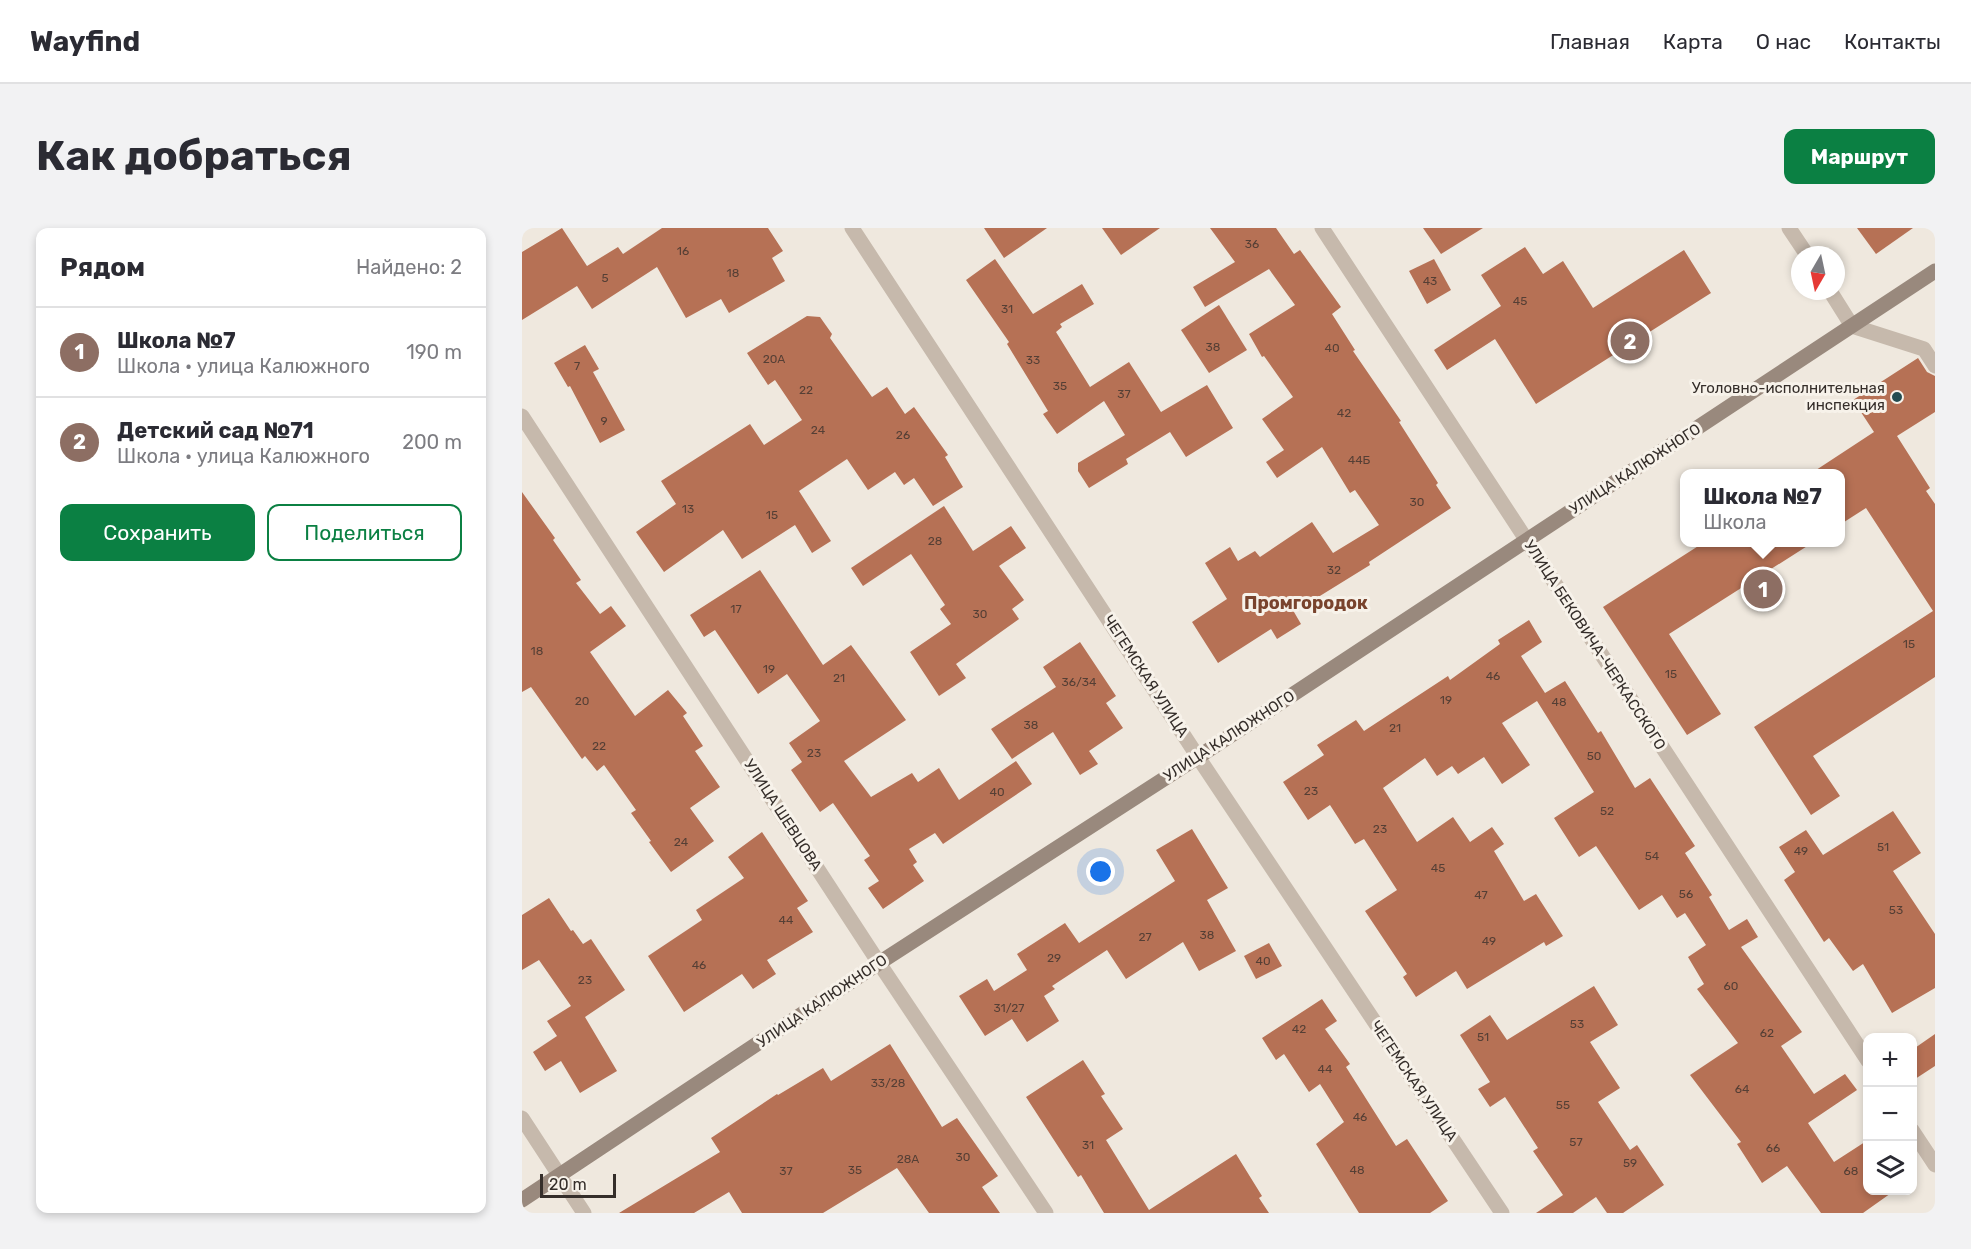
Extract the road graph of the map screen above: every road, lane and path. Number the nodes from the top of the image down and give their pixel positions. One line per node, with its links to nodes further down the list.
1 (852, 228): 11 (street, ЧЕГЕМСКАЯ УЛИЦА)
2 (1322, 228): 10 (street, УЛИЦА БЕКОВИЧА-ЧЕРКАССКОГО)
3 (1789, 228): 4 (street)
4 (1801, 246)
5 (1935, 271): 7 (street, УЛИЦА КАЛЮЖНОГО)
6 (1836, 300): 7 (street)
7 (1852, 326): 8 (street); 10 (street, УЛИЦА КАЛЮЖНОГО)
8 (1935, 366)
9 (522, 416): 12 (street, УЛИЦА ШЕВЦОВА)
10 (1527, 541): 11 (street, УЛИЦА КАЛЮЖНОГО); 13 (street, УЛИЦА БЕКОВИЧА-ЧЕРКАССКОГО)
11 (1198, 757): 12 (street, УЛИЦА КАЛЮЖНОГО); 21 (street, ЧЕГЕМСКАЯ УЛИЦА)
12 (879, 963): 17 (street, УЛИЦА КАЛЮЖНОГО); 20 (street, УЛИЦА ШЕВЦОВА)
13 (1863, 1053)
14 (522, 1118): 17 (street)
15 (1917, 1138): 16 (street)
16 (1935, 1165)
17 (560, 1176): 18 (street, УЛИЦА КАЛЮЖНОГО); 19 (street)
18 (522, 1200)
19 (584, 1213)
20 (1046, 1213)
21 (1502, 1213)

